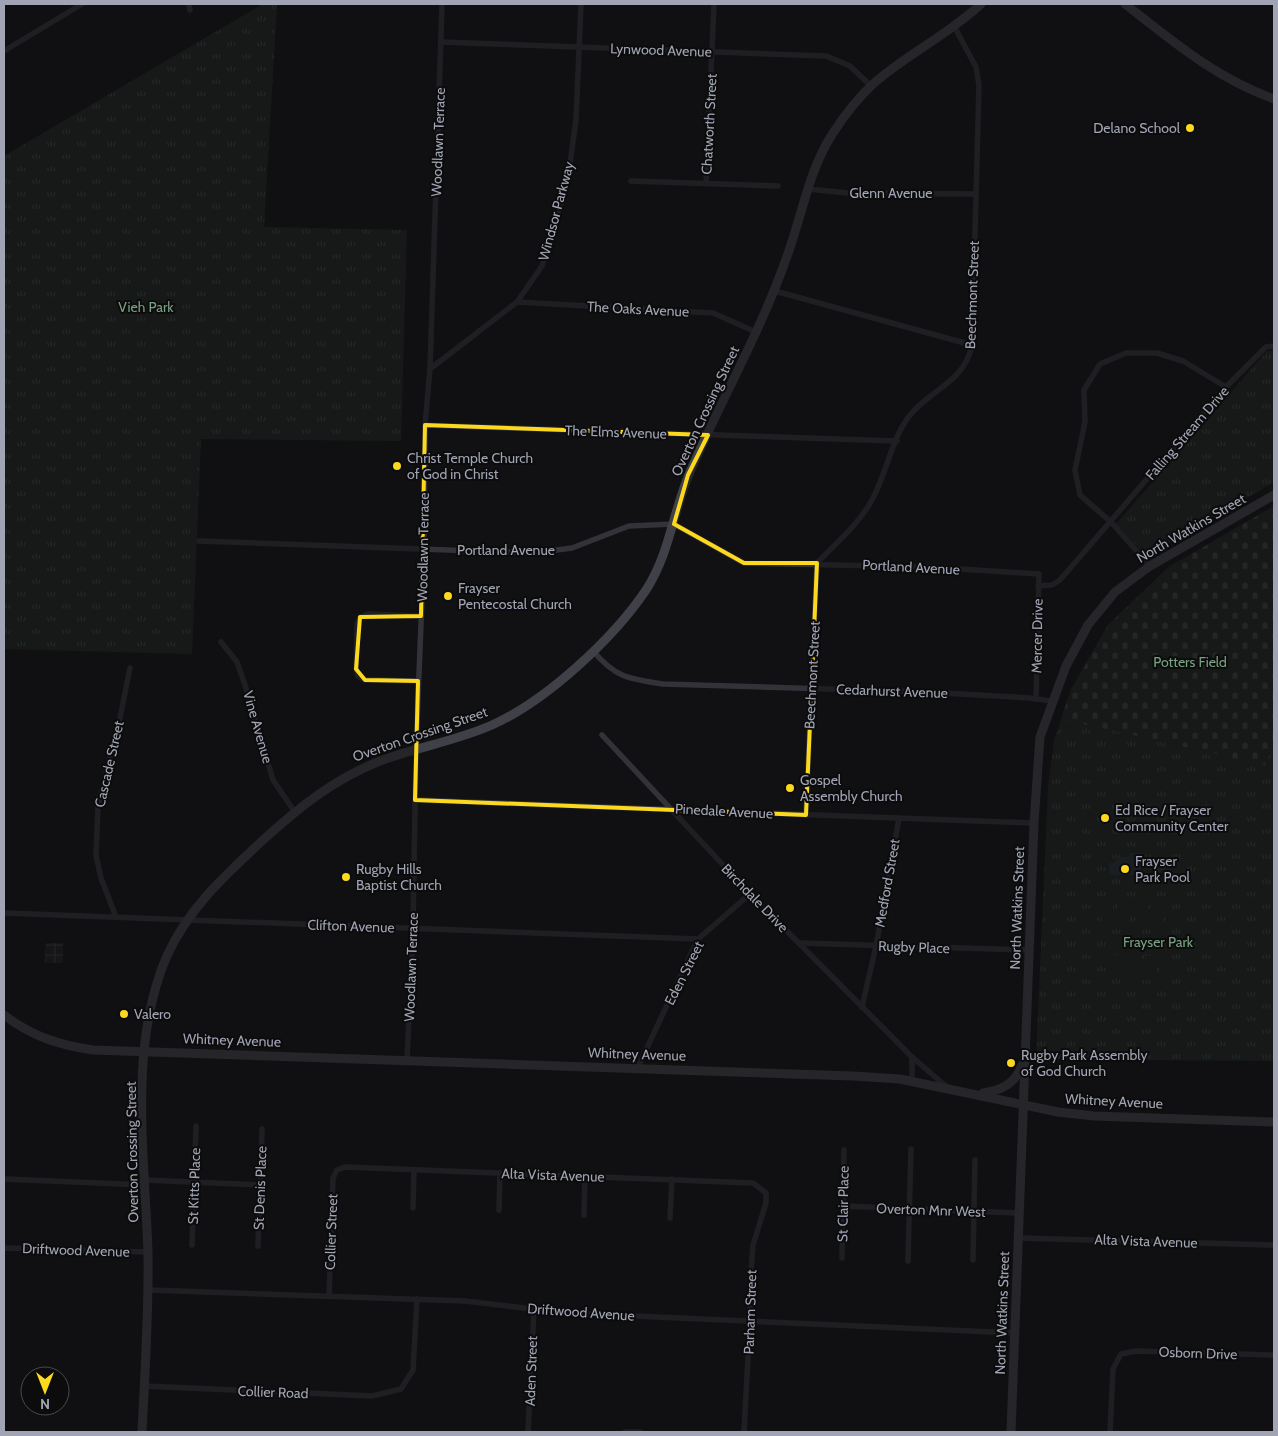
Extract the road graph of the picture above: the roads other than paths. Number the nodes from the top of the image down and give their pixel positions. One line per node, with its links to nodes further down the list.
1 (82, 4): 10 (street)
2 (442, 4): 8 (street, Woodlawn Terrace)
3 (581, 4): 9 (street, Windsor Parkway)
4 (714, 4): 11 (street, Chatworth Street)
5 (981, 4): 7 (main road, Overton Crossing Street)
6 (1125, 4): 13 (main road)
7 (954, 26): 12 (main road, Overton Crossing Street); 18 (street, Beechmont Street)
8 (441, 42): 9 (street, Lynwood Avenue); 24 (street, Woodlawn Terrace)
9 (579, 47): 11 (street, Lynwood Avenue); 20 (street, Windsor Parkway)
10 (4, 51)
11 (712, 52): 12 (street, Lynwood Avenue); 15 (street, Chatworth Street)
12 (871, 86): 17 (main road, Overton Crossing Street)
13 (1274, 100)
14 (631, 181): 15 (street)
15 (706, 183): 16 (street)
16 (778, 186)
17 (807, 189): 18 (street, Glenn Avenue); 19 (main road, Overton Crossing Street)
18 (976, 194): 22 (street, Beechmont Street)
19 (775, 291): 21 (main road, Overton Crossing Street); 22 (street)
20 (517, 302): 21 (street, The Oaks Avenue); 24 (street, Windsor Parkway)
21 (756, 332): 27 (main road, Overton Crossing Street)
22 (972, 345): 28 (street, Beechmont Street)
23 (1274, 346): 25 (street, Falling Stream Drive)
24 (430, 369): 26 (street, Woodlawn Terrace)
25 (1226, 387): 30 (street, Falling Stream Drive); 30 (street)
26 (425, 426): 27 (street, The Elms Avenue); 33 (street, Woodlawn Terrace)
27 (708, 436): 28 (street, The Elms Avenue); 31 (main road, Overton Crossing Street)
28 (897, 441): 34 (street, Beechmont Street)
29 (1274, 495): 35 (main road, North Watkins Street)
30 (1111, 522): 35 (street); 37 (street, Falling Stream Drive)
31 (674, 524): 33 (street, Portland Avenue); 34 (street, Portland Avenue); 40 (main road, Overton Crossing Street)
32 (199, 541): 33 (street, Portland Avenue)
33 (424, 549): 38 (street, Woodlawn Terrace)
34 (817, 564): 36 (street, Portland Avenue); 43 (street, Beechmont Street)
35 (1150, 566): 45 (main road, North Watkins Street)
36 (1038, 574): 37 (street, Mercer Drive)
37 (1038, 586): 44 (street, Mercer Drive)
38 (421, 616): 42 (street, Woodlawn Terrace); 42 (street)
39 (221, 642): 50 (street, Vine Avenue)
40 (593, 651): 43 (street, Cedarhurst Avenue); 47 (main road, Overton Crossing Street)
41 (130, 668): 56 (street, Cascade Street)
42 (418, 681): 47 (street, Woodlawn Terrace)
43 (812, 688): 44 (street, Cedarhurst Avenue); 51 (street, Beechmont Street)
44 (1036, 699): 45 (street, Cedarhurst Avenue)
45 (1052, 701): 53 (main road, North Watkins Street)
46 (602, 735): 49 (street, Birchdale Drive)
47 (416, 748): 48 (street, Woodlawn Terrace); 50 (main road, Overton Crossing Street)
48 (415, 800): 49 (street, Pinedale Avenue); 58 (street, Woodlawn Terrace)
49 (672, 808): 51 (street, Pinedale Avenue); 54 (street, Birchdale Drive)
50 (294, 812): 57 (main road, Overton Crossing Street)
51 (806, 815): 52 (street, Pinedale Avenue)
52 (899, 818): 53 (street, Pinedale Avenue); 61 (street, Medford Street)
53 (1034, 823): 62 (main road, North Watkins Street)
54 (750, 894): 59 (street, Eden Street); 60 (street, Birchdale Drive)
55 (4, 913): 56 (street, Clifton Avenue)
56 (116, 917): 57 (street, Clifton Avenue)
57 (188, 920): 58 (street, Clifton Avenue); 65 (main road, Overton Crossing Street)
58 (413, 928): 59 (street, Clifton Avenue); 68 (street, Woodlawn Terrace)
59 (698, 939): 69 (street, Eden Street)
60 (799, 943): 61 (street, Rugby Place); 63 (street, Birchdale Drive)
61 (876, 946): 62 (street, Rugby Place); 63 (street, Medford Street)
62 (1030, 950): 67 (main road, North Watkins Street)
63 (862, 1007): 66 (street, Birchdale Drive)
64 (4, 1015): 65 (main road, Whitney Avenue)
65 (146, 1051): 68 (main road, Whitney Avenue); 86 (main road, Overton Crossing Street)
66 (912, 1057): 70 (street); 71 (street, Birchdale Drive)
67 (1025, 1058): 72 (main road); 73 (main road, North Watkins Street)
68 (407, 1060): 69 (main road, Whitney Avenue)
69 (638, 1067): 70 (main road, Whitney Avenue)
70 (912, 1081): 71 (main road, Whitney Avenue)
71 (948, 1088): 72 (main road, Whitney Avenue)
72 (976, 1094): 73 (main road, Whitney Avenue)
73 (1023, 1104): 74 (main road, Whitney Avenue); 95 (main road, North Watkins Street)
74 (1274, 1122)
75 (196, 1126): 87 (street, St Kitts Place)
76 (262, 1129): 88 (street, St Denis Place)
77 (911, 1149): 92 (street)
78 (844, 1150): 90 (street, St Clair Place)
79 (975, 1160): 94 (street)
80 (337, 1170): 81 (street, Alta Vista Avenue); 108 (street, Collier Street)
81 (414, 1170): 82 (street, Alta Vista Avenue); 91 (street)
82 (500, 1173): 83 (street, Alta Vista Avenue); 93 (street)
83 (585, 1176): 85 (street, Alta Vista Avenue); 96 (street)
84 (4, 1179): 86 (street)
85 (672, 1179): 89 (street, Alta Vista Avenue); 97 (street)
86 (144, 1182): 87 (street); 103 (main road, Overton Crossing Street)
87 (194, 1182): 88 (street); 99 (street, St Kitts Place)
88 (260, 1186): 101 (street, St Denis Place)
89 (766, 1193): 111 (street, Parham Street)
90 (843, 1206): 92 (street, Overton Mnr West); 104 (street, St Clair Place)
91 (413, 1208)
92 (909, 1209): 94 (street, Overton Mnr West); 106 (street)
93 (499, 1210)
94 (974, 1211): 95 (street, Overton Mnr West); 105 (street)
95 (1019, 1213): 98 (main road, North Watkins Street)
96 (584, 1215)
97 (670, 1218)
98 (1018, 1238): 100 (street, Alta Vista Avenue); 112 (main road, North Watkins Street)
99 (192, 1245)
100 (1274, 1245)
101 (258, 1246)
102 (4, 1248): 103 (street, Driftwood Avenue)
103 (148, 1252): 107 (main road, Overton Crossing Street)
104 (842, 1258)
105 (973, 1260)
106 (908, 1261)
107 (148, 1290): 108 (street, Driftwood Avenue); 114 (main road, Overton Crossing Street)
108 (329, 1296): 109 (street, Driftwood Avenue)
109 (417, 1299): 110 (street, Driftwood Avenue); 114 (street, Collier Road)
110 (534, 1309): 111 (street, Driftwood Avenue); 116 (street, Aden Street)
111 (750, 1321): 112 (street, Driftwood Avenue); 119 (street, Parham Street)
112 (1015, 1333): 120 (main road, North Watkins Street)
113 (1274, 1355): 121 (street, Osborn Drive)
114 (144, 1386): 115 (main road, Overton Crossing Street)
115 (142, 1432)
116 (528, 1432)
117 (625, 1432): 118 (street)
118 (640, 1432)
119 (744, 1432)
120 (1011, 1432)
121 (1110, 1432)

